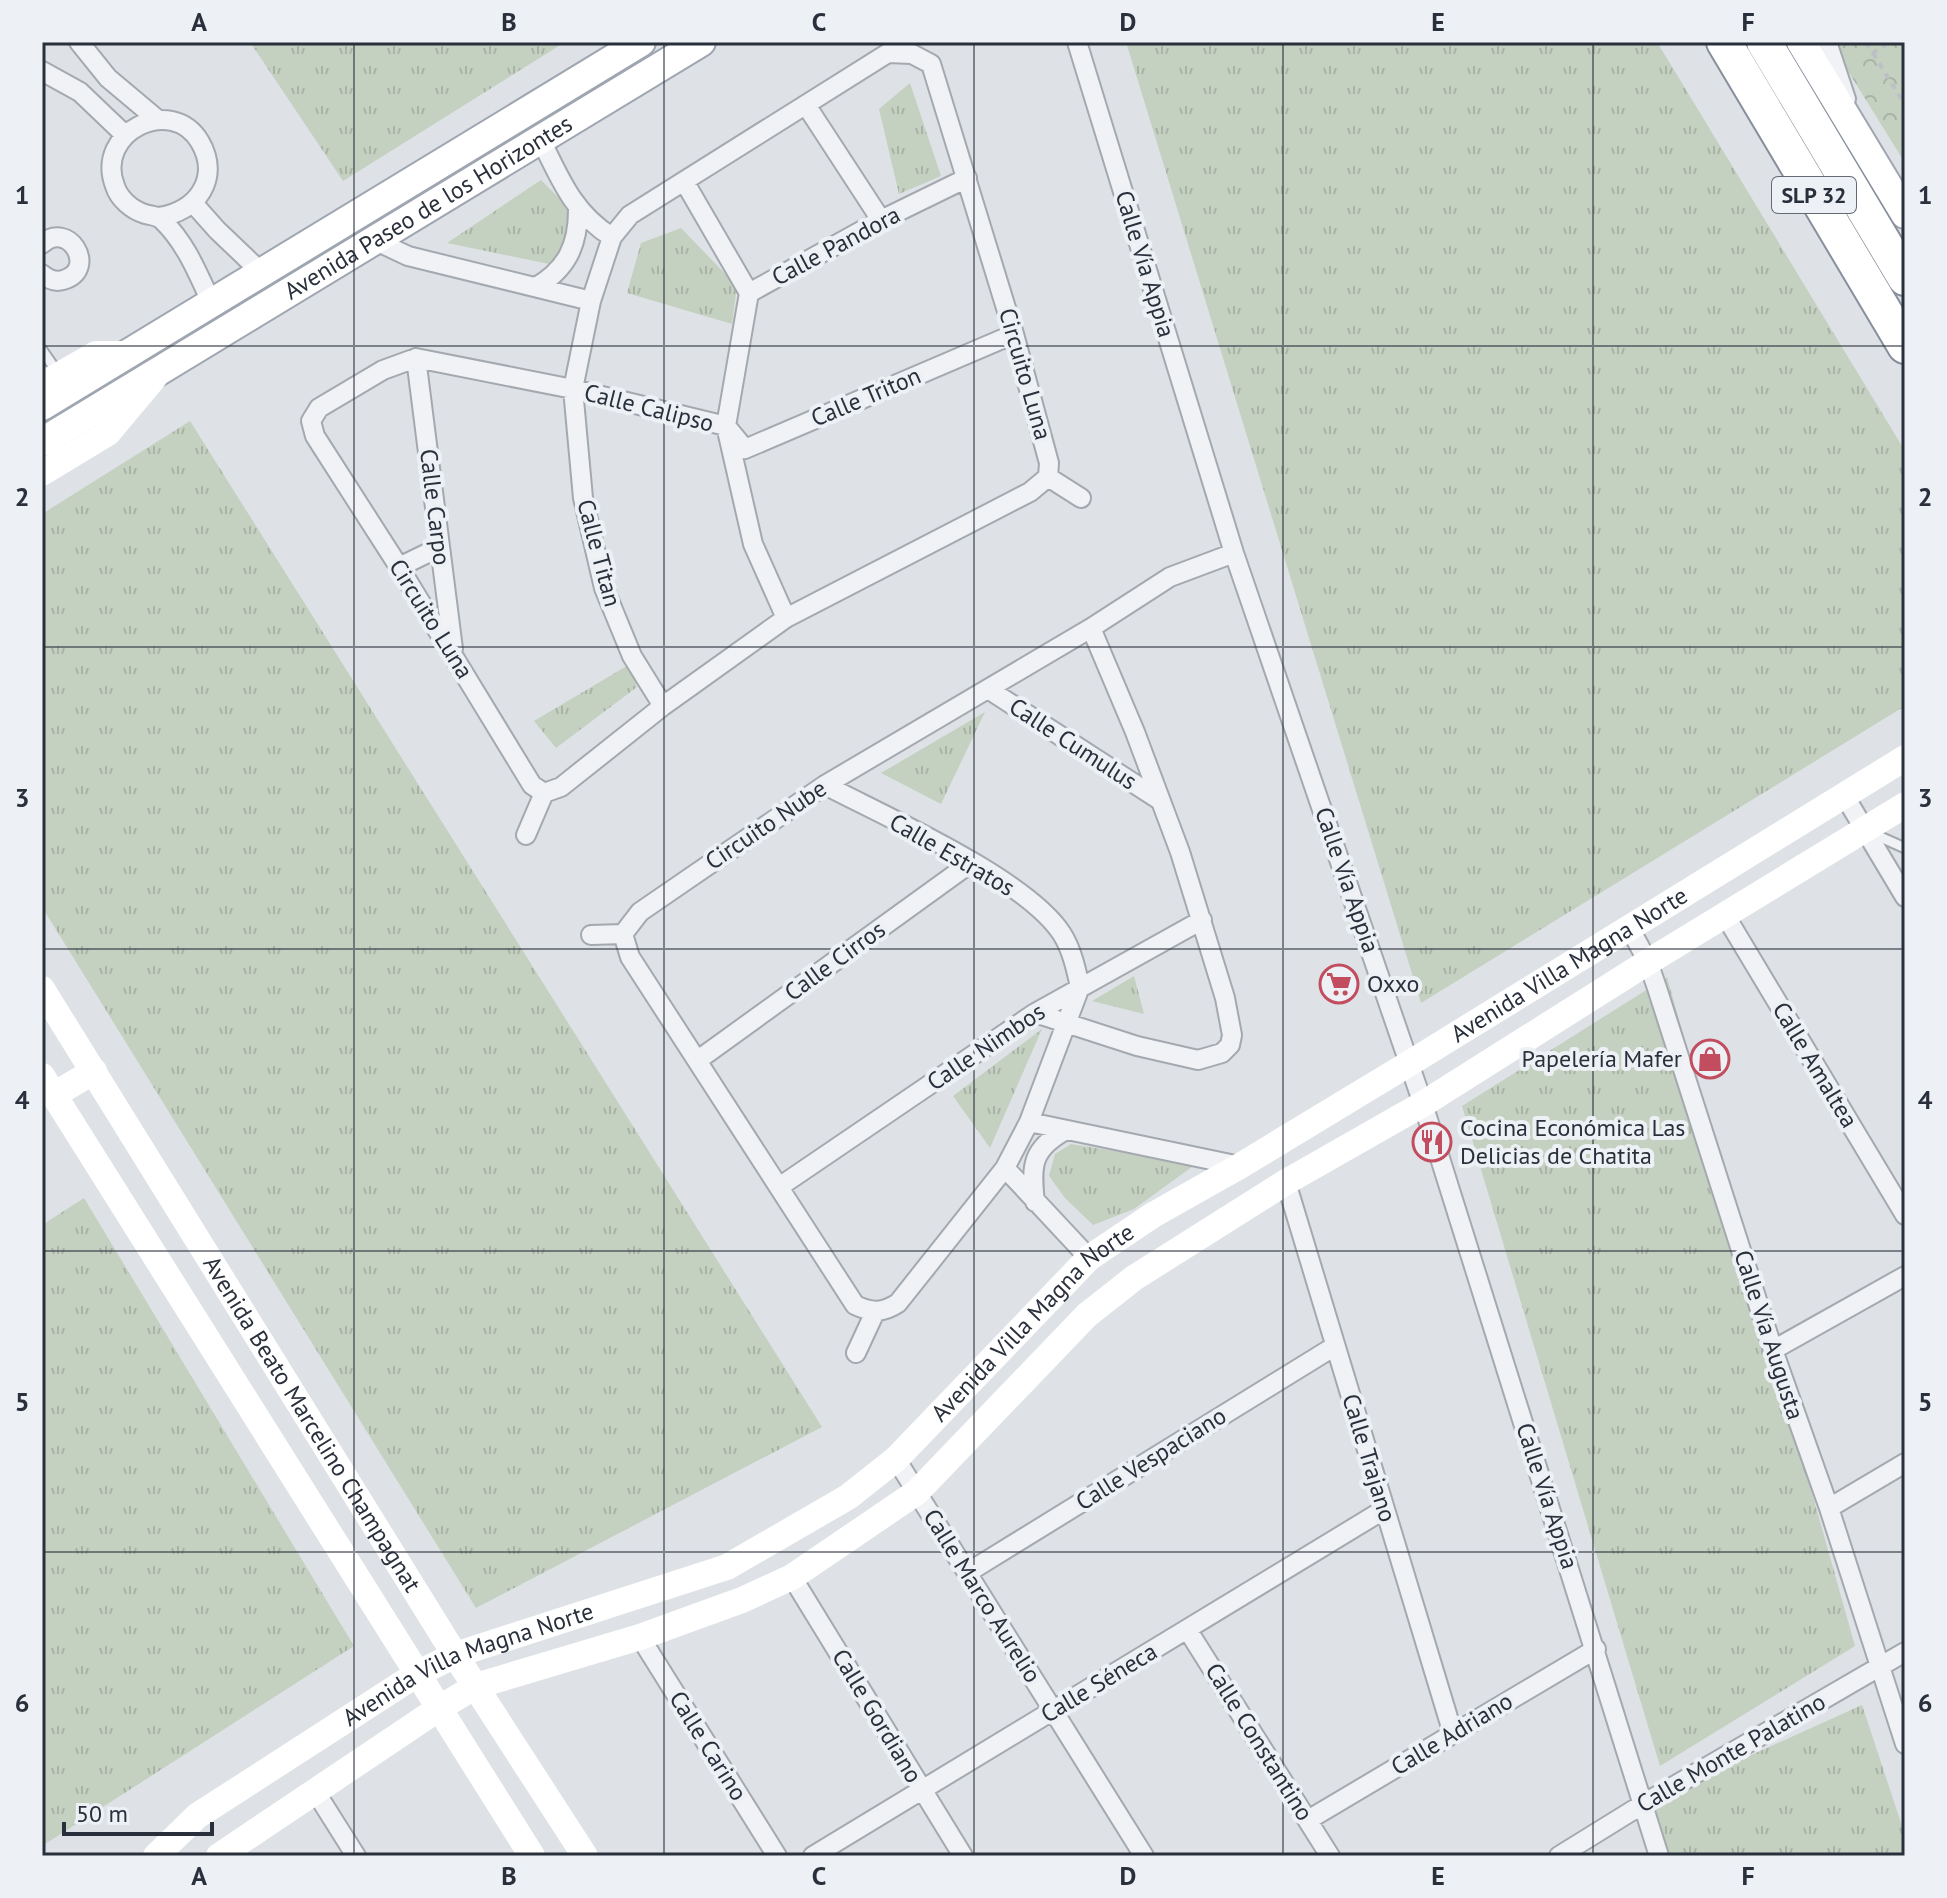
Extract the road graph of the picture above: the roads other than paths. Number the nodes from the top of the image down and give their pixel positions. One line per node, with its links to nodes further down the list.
1 (79, 42): 12 (street)
2 (641, 42): 26 (main road, Avenida Paseo de los Horizontes)
3 (701, 42): 15 (main road, Avenida Paseo de los Horizontes)
4 (1077, 42): 48 (street, Calle Vía Appia)
5 (1724, 42): 34 (highway, SLP 32)
6 (1764, 42): 28 (highway, SLP 32)
7 (1801, 42): 14 (main road)
8 (1827, 42): 14 (street)
9 (916, 48): 11 (street, Circuito Luna); 16 (street, Circuito Luna)
10 (42, 71): 13 (street)
11 (806, 105): 17 (street, Circuito Luna); 22 (street)
12 (158, 120): 13 (street); 18 (street)
13 (125, 135): 21 (street)
14 (1858, 136): 20 (main road)
15 (541, 140): 19 (street); 24 (main road, Avenida Paseo de los Horizontes)
16 (967, 178): 22 (street, Calle Pandora); 33 (street, Circuito Luna)
17 (684, 181): 23 (street, Circuito Luna); 30 (street)
18 (193, 203): 21 (street); 26 (street)
19 (578, 210): 23 (street); 29 (street)
20 (1905, 214)
21 (159, 217): 32 (street)
22 (881, 220): 30 (street, Calle Pandora)
23 (612, 237): 31 (street, Circuito Luna)
24 (376, 241): 29 (street); 38 (main road, Avenida Paseo de los Horizontes)
25 (42, 244): 27 (street)
26 (262, 273): 32 (main road, Avenida Paseo de los Horizontes)
27 (42, 274)
28 (1905, 278)
29 (536, 287): 31 (street)
30 (749, 293): 42 (street, Calle Pandora)
31 (591, 301): 40 (street, Circuito Luna)
32 (212, 304): 36 (main road, Avenida Paseo de los Horizontes)
33 (1014, 334): 42 (street, Calle Triton); 45 (street, Circuito Luna)
34 (1905, 346)
35 (42, 350): 39 (lane)
36 (129, 354): 39 (street, Avenida Paseo de los Horizontes); 41 (main road, Avenida Paseo de los Horizontes)
37 (416, 358): 40 (street); 47 (street, Calle Carpo); 49 (street, Circuito Luna)
38 (157, 375): 43 (main road, Avenida Paseo de los Horizontes); 44 (street, Avenida Paseo de los Horizontes)
39 (51, 380)
40 (573, 389): 42 (street, Calle Calipso); 54 (street, Calle Titan)
41 (42, 406)
42 (726, 426): 50 (street, Calle Pandora)
43 (42, 442)
44 (42, 473)
45 (1048, 477): 46 (street); 50 (street)
46 (1081, 498)
47 (440, 547): 49 (street); 52 (street, Calle Carpo)
48 (1234, 553): 51 (street, Circuito Nube); 77 (street, Calle Vía Appia)
49 (399, 567): 52 (street, Circuito Luna)
50 (786, 618): 54 (street)
51 (1091, 628): 53 (street, Circuito Nube); 59 (street)
52 (454, 656): 57 (street, Circuito Luna)
53 (988, 689): 56 (street, Circuito Nube); 59 (street, Calle Cumulus)
54 (663, 706): 57 (street)
55 (1905, 758): 58 (street, Avenida Villa Magna Norte)
56 (825, 785): 64 (street, Calle Estratos); 69 (street, Circuito Nube)
57 (544, 793): 62 (street)
58 (1844, 795): 61 (street); 68 (street, Avenida Villa Magna Norte)
59 (1158, 799): 67 (street)
60 (1903, 807): 61 (street, Avenida Villa Magna Norte)
61 (1866, 831): 63 (lane); 65 (street); 66 (street, Avenida Villa Magna Norte)
62 (526, 835)
63 (1905, 848)
64 (972, 862): 72 (street, Calle Estratos); 76 (street, Calle Cirros)
65 (1905, 897)
66 (1725, 915): 71 (street, Avenida Villa Magna Norte); 89 (street, Calle Amaltea)
67 (1202, 920): 72 (street, Calle Nimbos); 75 (street)
68 (1629, 927): 71 (street, Calle Vía Augusta); 77 (street, Avenida Villa Magna Norte)
69 (623, 934): 70 (street); 76 (street)
70 (591, 935)
71 (1648, 962): 80 (street, Avenida Villa Magna Norte); 95 (street, Calle Vía Augusta)
72 (1080, 987): 74 (street, Calle Nimbos); 75 (street)
73 (42, 989): 78 (street, Avenida Beato Marcelino Champagnat)
74 (1035, 1013): 75 (street); 86 (street, Calle Nimbos)
75 (1067, 1025): 81 (street)
76 (698, 1060): 86 (street)
77 (1410, 1063): 80 (street, Calle Vía Appia); 83 (street, Avenida Villa Magna Norte)
78 (94, 1071): 79 (street); 88 (street, Avenida Beato Marcelino Champagnat)
79 (48, 1085): 90 (street, Avenida Beato Marcelino Champagnat)
80 (1423, 1104): 85 (street, Avenida Villa Magna Norte); 106 (street, Calle Vía Appia)
81 (1029, 1122): 82 (street); 84 (street)
82 (1066, 1130): 83 (street); 87 (street)
83 (1240, 1166): 91 (street, Avenida Villa Magna Norte)
84 (1005, 1168): 87 (street); 93 (street)
85 (1286, 1182): 94 (street, Calle Trajano); 99 (street, Avenida Villa Magna Norte)
86 (779, 1187): 93 (street)
87 (1035, 1202): 91 (street)
88 (173, 1204): 90 (street); 108 (street, Avenida Beato Marcelino Champagnat)
89 (1905, 1215)
90 (137, 1227): 110 (street, Avenida Beato Marcelino Champagnat)
91 (1089, 1258): 97 (street, Avenida Villa Magna Norte)
92 (1905, 1276): 95 (street)
93 (875, 1312): 96 (street)
94 (1335, 1346): 101 (street, Calle Trajano); 102 (street, Calle Vespaciano)
95 (1773, 1350): 100 (street, Calle Vía Augusta)
96 (856, 1353)
97 (896, 1459): 99 (street, Calle Marco Aurelio); 108 (street, Avenida Villa Magna Norte)
98 (1905, 1463): 100 (street)
99 (917, 1492): 102 (street, Calle Marco Aurelio); 103 (street, Avenida Villa Magna Norte)
100 (1829, 1508): 109 (street, Calle Vía Augusta)
101 (1385, 1509): 104 (street, Calle Séneca); 114 (street, Calle Trajano)
102 (967, 1573): 113 (street, Calle Marco Aurelio)
103 (792, 1577): 105 (street, Avenida Villa Magna Norte); 117 (street, Calle Gordiano)
104 (1187, 1629): 113 (street, Calle Séneca); 119 (street, Calle Constantino)
105 (640, 1637): 111 (street, Avenida Villa Magna Norte); 125 (street, Calle Carino)
106 (1596, 1649): 114 (street, Calle Adriano); 118 (street, Calle Vía Appia)
107 (1905, 1652): 109 (street, Calle Monte Palatino)
108 (455, 1655): 110 (street, Avenida Villa Magna Norte); 111 (street, Avenida Beato Marcelino Champagnat)
109 (1880, 1667): 115 (street, Calle Vía Augusta); 118 (street, Calle Monte Palatino)
110 (417, 1674): 112 (street, Avenida Beato Marcelino Champagnat); 120 (street, Avenida Villa Magna Norte)
111 (476, 1686): 112 (street, Avenida Villa Magna Norte); 124 (street, Avenida Beato Marcelino Champagnat)
112 (438, 1709): 116 (street, Avenida Villa Magna Norte); 123 (street, Avenida Beato Marcelino Champagnat)
113 (1053, 1711): 117 (street, Calle Séneca); 128 (street, Calle Marco Aurelio)
114 (1453, 1734): 119 (street, Calle Adriano)
115 (1905, 1744)
116 (315, 1791): 121 (street, Avenida Villa Magna Norte); 122 (street)
117 (923, 1791): 126 (street, Calle Séneca); 127 (street, Calle Gordiano)
118 (1643, 1804): 130 (street, Calle Monte Palatino); 131 (street, Calle Vía Appia)
119 (1308, 1820): 129 (street, Calle Constantino)
120 (156, 1856)
121 (219, 1856)
122 (356, 1856)
123 (532, 1856)
124 (585, 1856)
125 (777, 1856)
126 (813, 1856)
127 (963, 1856)
128 (1144, 1856)
129 (1330, 1856)
130 (1559, 1856)
131 (1659, 1856)

